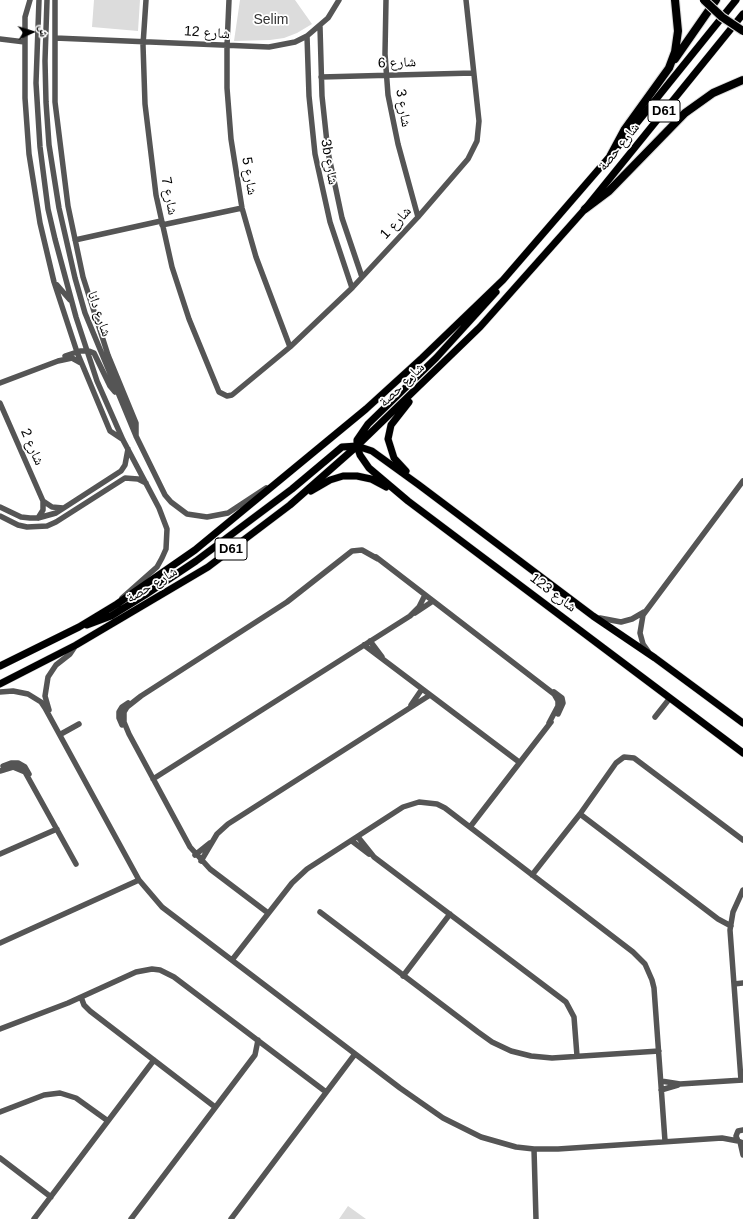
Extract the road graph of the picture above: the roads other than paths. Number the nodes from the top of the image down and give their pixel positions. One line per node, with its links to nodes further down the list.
1 (30, 0): 22 (street)
2 (35, 0): 21 (street)
3 (39, 0): 21 (street, شارع دانا)
4 (47, 0): 49 (street, شارع دانا)
5 (55, 0): 20 (street)
6 (146, 0): 23 (street, شارع 7)
7 (230, 0): 24 (street, شارع 5)
8 (339, 0): 16 (street, شارع 12)
9 (386, 0): 27 (street, شارع 3)
10 (466, 0): 26 (street, شارع 1)
11 (676, 0): 25 (highway)
12 (704, 0): 17 (highway, bridge)
13 (716, 0): 25 (highway)
14 (736, 0): 30 (main road, شارع حصة / D61)
15 (743, 14): 32 (main road, شارع حصة / D61)
16 (320, 27): 18 (street, شارع 12); 28 (street, 3b شارع)
17 (743, 31)
18 (308, 36): 24 (street, شارع 12); 39 (street, 3b شارع)
19 (0, 38): 22 (street)
20 (55, 38): 23 (street, شارع 12); 35 (street)
21 (37, 41): 40 (street, شارع دانا)
22 (25, 42): 38 (street)
23 (143, 42): 24 (street, شارع 12); 34 (street, شارع 7)
24 (227, 46): 31 (street, شارع 5)
25 (669, 68): 30 (highway)
26 (473, 73): 27 (street, شارع 6); 33 (street, شارع 1)
27 (387, 75): 28 (street, شارع 6); 33 (street, شارع 3)
28 (321, 77): 36 (street, 3b شارع)
29 (743, 80): 32 (highway)
30 (611, 155): 37 (main road, شارع حصة / D61)
31 (242, 208): 34 (street); 41 (street, شارع 5)
32 (585, 209): 46 (main road, شارع حصة / D61)
33 (418, 217): 36 (street, شارع 1)
34 (162, 223): 35 (street); 48 (street, شارع 7)
35 (75, 240): 51 (street)
36 (362, 277): 39 (street, شارع 1)
37 (503, 280): 53 (main road); 57 (main road, شارع حصة / D61)
38 (54, 282): 40 (street); 43 (street)
39 (352, 288): 41 (street, شارع 1)
40 (71, 302): 42 (street, شارع دانا)
41 (290, 347): 48 (street, شارع 1)
42 (86, 351): 43 (street); 49 (street); 52 (street, شارع دانا)
43 (77, 352): 44 (street); 45 (street)
44 (58, 361): 45 (street); 47 (street)
45 (82, 363): 52 (street)
46 (433, 374): 53 (main road, شارع حصة / D61); 58 (main road)
47 (0, 385)
48 (216, 387)
49 (118, 394): 51 (street, شارع دانا)
50 (0, 403): 60 (street, شارع 2)
51 (136, 436): 57 (street, شارع دانا)
52 (123, 440): 54 (street, شارع دانا)
53 (357, 446): 58 (main road, شارع 123); 61 (main road, شارع 123); 63 (main road, شارع حصة / D61); 74 (main road)
54 (128, 449): 56 (street, شارع دانا); 59 (street)
55 (743, 481): 71 (street)
56 (146, 483): 62 (street); 70 (street, شارع دانا)
57 (277, 483): 70 (main road, شارع حصة / D61)
58 (419, 484): 73 (main road, شارع 123)
59 (84, 494): 62 (street); 65 (street)
60 (44, 501): 65 (street); 67 (street)
61 (408, 501): 63 (main road); 85 (main road, شارع 123)
62 (87, 502): 66 (street)
63 (290, 505): 76 (main road, شارع حصة / D61)
64 (0, 507): 67 (street)
65 (63, 508): 67 (street)
66 (0, 516)
67 (38, 518)
68 (426, 595): 69 (street); 72 (street); 96 (street)
69 (433, 601): 72 (street); 93 (street)
70 (118, 604): 74 (main road, شارع حصة / D61)
71 (646, 610): 73 (street); 78 (street)
72 (410, 616): 75 (street)
73 (593, 616): 78 (main road, شارع 123)
74 (79, 626): 80 (main road, شارع حصة / D61)
75 (370, 641): 77 (street); 79 (street)
76 (76, 645): 81 (main road, شارع حصة / D61); 87 (street)
77 (364, 645): 79 (street); 96 (street)
78 (654, 658): 89 (main road, شارع 123)
79 (386, 662): 82 (street)
80 (0, 666)
81 (0, 684)
82 (422, 689): 84 (street); 86 (street)
83 (0, 692): 87 (street)
84 (430, 694): 86 (street); 93 (street)
85 (670, 698): 88 (street); 92 (main road, شارع 123)
86 (405, 711): 102 (street)
87 (50, 714): 91 (street)
88 (655, 717)
89 (743, 723)
90 (79, 724): 91 (street)
91 (60, 734): 111 (street)
92 (743, 753)
93 (520, 762): 99 (street)
94 (0, 768): 97 (street)
95 (0, 771): 97 (street)
96 (153, 780): 106 (street)
97 (34, 787): 100 (street)
98 (580, 814): 103 (street); 110 (street); 116 (street)
99 (470, 828): 101 (street); 110 (street)
100 (57, 829): 105 (street); 109 (street)
101 (358, 837): 104 (street); 107 (street)
102 (213, 840): 106 (street); 108 (street)
103 (743, 840)
104 (352, 841): 107 (street); 114 (street)
105 (0, 854)
106 (195, 854): 108 (street)
107 (374, 857): 115 (street)
108 (201, 861): 114 (street)
109 (76, 864)
110 (532, 875): 126 (street)
111 (139, 880): 117 (street); 118 (street)
112 (743, 890): 116 (street)
113 (320, 912): 119 (street)
114 (268, 913): 118 (street)
115 (450, 914): 119 (street); 129 (street)
116 (731, 923): 121 (street)
117 (0, 943)
118 (232, 960): 127 (street)
119 (403, 976): 129 (street)
120 (743, 983): 121 (street)
121 (734, 984): 131 (street)
122 (81, 997): 123 (street); 124 (street); 130 (street)
123 (0, 1030)
124 (258, 1040): 125 (street); 128 (street)
125 (268, 1048): 128 (street); 135 (street)
126 (658, 1051): 129 (street); 132 (street)
127 (355, 1054): 135 (street); 143 (street)
128 (255, 1055): 136 (street)
129 (577, 1056)
130 (154, 1060): 136 (street); 138 (street)
131 (742, 1080): 133 (street)
132 (661, 1082): 133 (street); 134 (street)
133 (680, 1084): 134 (street)
134 (661, 1090): 141 (street)
135 (326, 1092): 149 (street)
136 (215, 1107): 148 (street)
137 (0, 1112): 138 (street)
138 (108, 1121): 146 (street)
139 (741, 1130): 140 (street); 142 (street)
140 (722, 1138): 141 (street); 142 (street)
141 (665, 1141): 143 (street)
142 (740, 1142): 144 (street)
143 (534, 1149): 150 (street)
144 (743, 1155)
145 (0, 1158): 146 (street)
146 (51, 1197): 147 (street)
147 (34, 1219)
148 (131, 1219)
149 (231, 1219)
150 (536, 1219)

